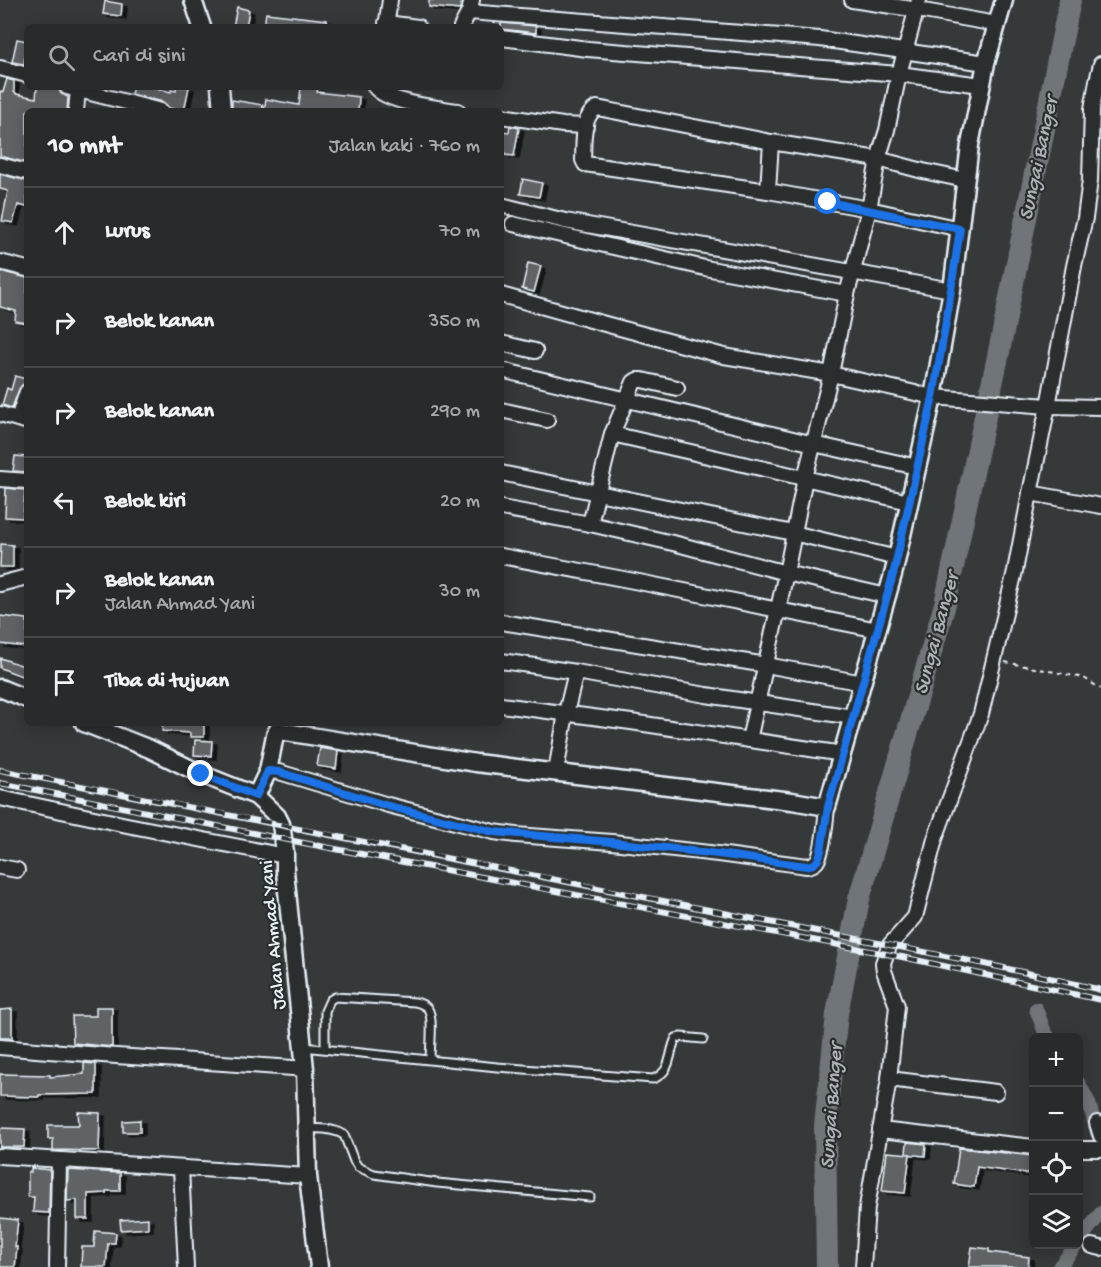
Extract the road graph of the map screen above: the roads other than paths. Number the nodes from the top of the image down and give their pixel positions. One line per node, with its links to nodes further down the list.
1 (193, 0): 7 (street)
2 (390, 0): 8 (street)
3 (852, 0): 5 (street)
4 (1004, 0): 10 (street)
5 (918, 5): 10 (street); 12 (street)
6 (470, 6): 9 (street); 12 (street)
7 (201, 24)
8 (386, 24)
9 (462, 24)
10 (996, 24): 13 (street)
11 (504, 38): 17 (street)
12 (905, 50): 13 (street); 17 (street)
13 (986, 63): 18 (street)
14 (1101, 64): 53 (street)
15 (0, 68): 16 (street)
16 (24, 74)
17 (899, 74): 18 (street); 30 (street)
18 (981, 85): 33 (street)
19 (73, 90): 23 (street)
20 (77, 90): 24 (street)
21 (220, 90): 25 (street)
22 (379, 90): 26 (street)
23 (76, 108)
24 (150, 108)
25 (222, 108)
26 (434, 108)
27 (504, 117): 28 (street)
28 (586, 126): 29 (street); 34 (street)
29 (771, 142): 30 (street); 34 (street)
30 (878, 159): 33 (street); 37 (street)
31 (0, 165): 32 (street)
32 (24, 171)
33 (965, 180): 39 (street)
34 (768, 191): 37 (street)
35 (504, 206): 36 (street)
36 (520, 209): 38 (street); 42 (street)
37 (869, 209): 39 (street); 42 (street)
38 (507, 223): 44 (street)
39 (960, 229): 43 (street)
40 (0, 262): 41 (street)
41 (24, 268)
42 (854, 273): 43 (street); 44 (street)
43 (952, 290): 51 (street)
44 (847, 294): 49 (street)
45 (504, 296): 49 (street)
46 (504, 344): 47 (street)
47 (535, 351)
48 (504, 371): 52 (street)
49 (831, 374): 51 (street); 60 (street)
50 (677, 388): 52 (street)
51 (937, 398): 53 (street); 61 (street)
52 (626, 399): 59 (street); 60 (street)
53 (1045, 406): 54 (street); 66 (street)
54 (1101, 407)
55 (504, 411): 58 (street)
56 (0, 414): 57 (street)
57 (23, 420)
58 (547, 420)
59 (612, 434): 63 (street); 67 (street)
60 (814, 444): 61 (street); 63 (street)
61 (917, 467): 68 (street)
62 (504, 474): 67 (street)
63 (805, 478): 68 (street); 72 (street)
64 (0, 479): 65 (street)
65 (24, 481)
66 (1030, 493): 69 (street); 110 (street)
67 (598, 494): 71 (street); 72 (street)
68 (909, 502): 74 (street)
69 (1101, 506)
70 (504, 509): 71 (street)
71 (590, 524): 75 (street)
72 (793, 533): 74 (street); 75 (street)
73 (504, 557): 79 (street)
74 (897, 558): 78 (street)
75 (786, 573): 78 (street); 79 (street)
76 (24, 578): 77 (street)
77 (0, 584)
78 (887, 596): 81 (street)
79 (777, 609): 81 (street); 83 (street)
80 (504, 622): 83 (street)
81 (878, 630): 85 (street)
82 (504, 661): 84 (street)
83 (766, 665): 85 (street); 88 (street)
84 (576, 672): 88 (street); 90 (street)
85 (862, 683): 91 (street)
86 (0, 688): 87 (street)
87 (24, 698)
88 (758, 703): 91 (street); 95 (street)
89 (504, 705): 90 (street)
90 (566, 713): 95 (street); 97 (street)
91 (853, 717): 96 (street)
92 (102, 726): 94 (street, Jalan Ahmad Yani)
93 (278, 727): 97 (street); 98 (street)
94 (119, 729): 98 (street, Jalan Ahmad Yani)
95 (749, 740): 96 (street)
96 (843, 754): 100 (street)
97 (555, 772): 100 (street)
98 (262, 784): 100 (street); 101 (street, Jalan Ahmad Yani)
99 (0, 798): 101 (street)
100 (828, 807)
101 (285, 856): 106 (street, Jalan Ahmad Yani)
102 (0, 867): 103 (street)
103 (17, 870)
104 (703, 1039): 108 (lane)
105 (0, 1047): 109 (street)
106 (303, 1047): 107 (lane); 109 (street, Jalan Ahmad Yani)
107 (325, 1048): 108 (lane); 108 (lane)
108 (430, 1059)
109 (305, 1069): 112 (street, Jalan Ahmad Yani)
110 (889, 1079): 111 (street); 113 (street)
111 (996, 1092)
112 (307, 1128): 120 (street, Jalan Ahmad Yani); 121 (lane)
113 (880, 1130): 114 (street); 125 (street)
114 (1029, 1146)
115 (1083, 1149): 116 (street)
116 (1100, 1149)
117 (0, 1156): 118 (street)
118 (59, 1160): 119 (street); 122 (street)
119 (181, 1168): 120 (street); 123 (street)
120 (308, 1176): 124 (street, Jalan Ahmad Yani)
121 (590, 1197)
122 (57, 1267)
123 (186, 1267)
124 (319, 1267)
125 (863, 1267)

